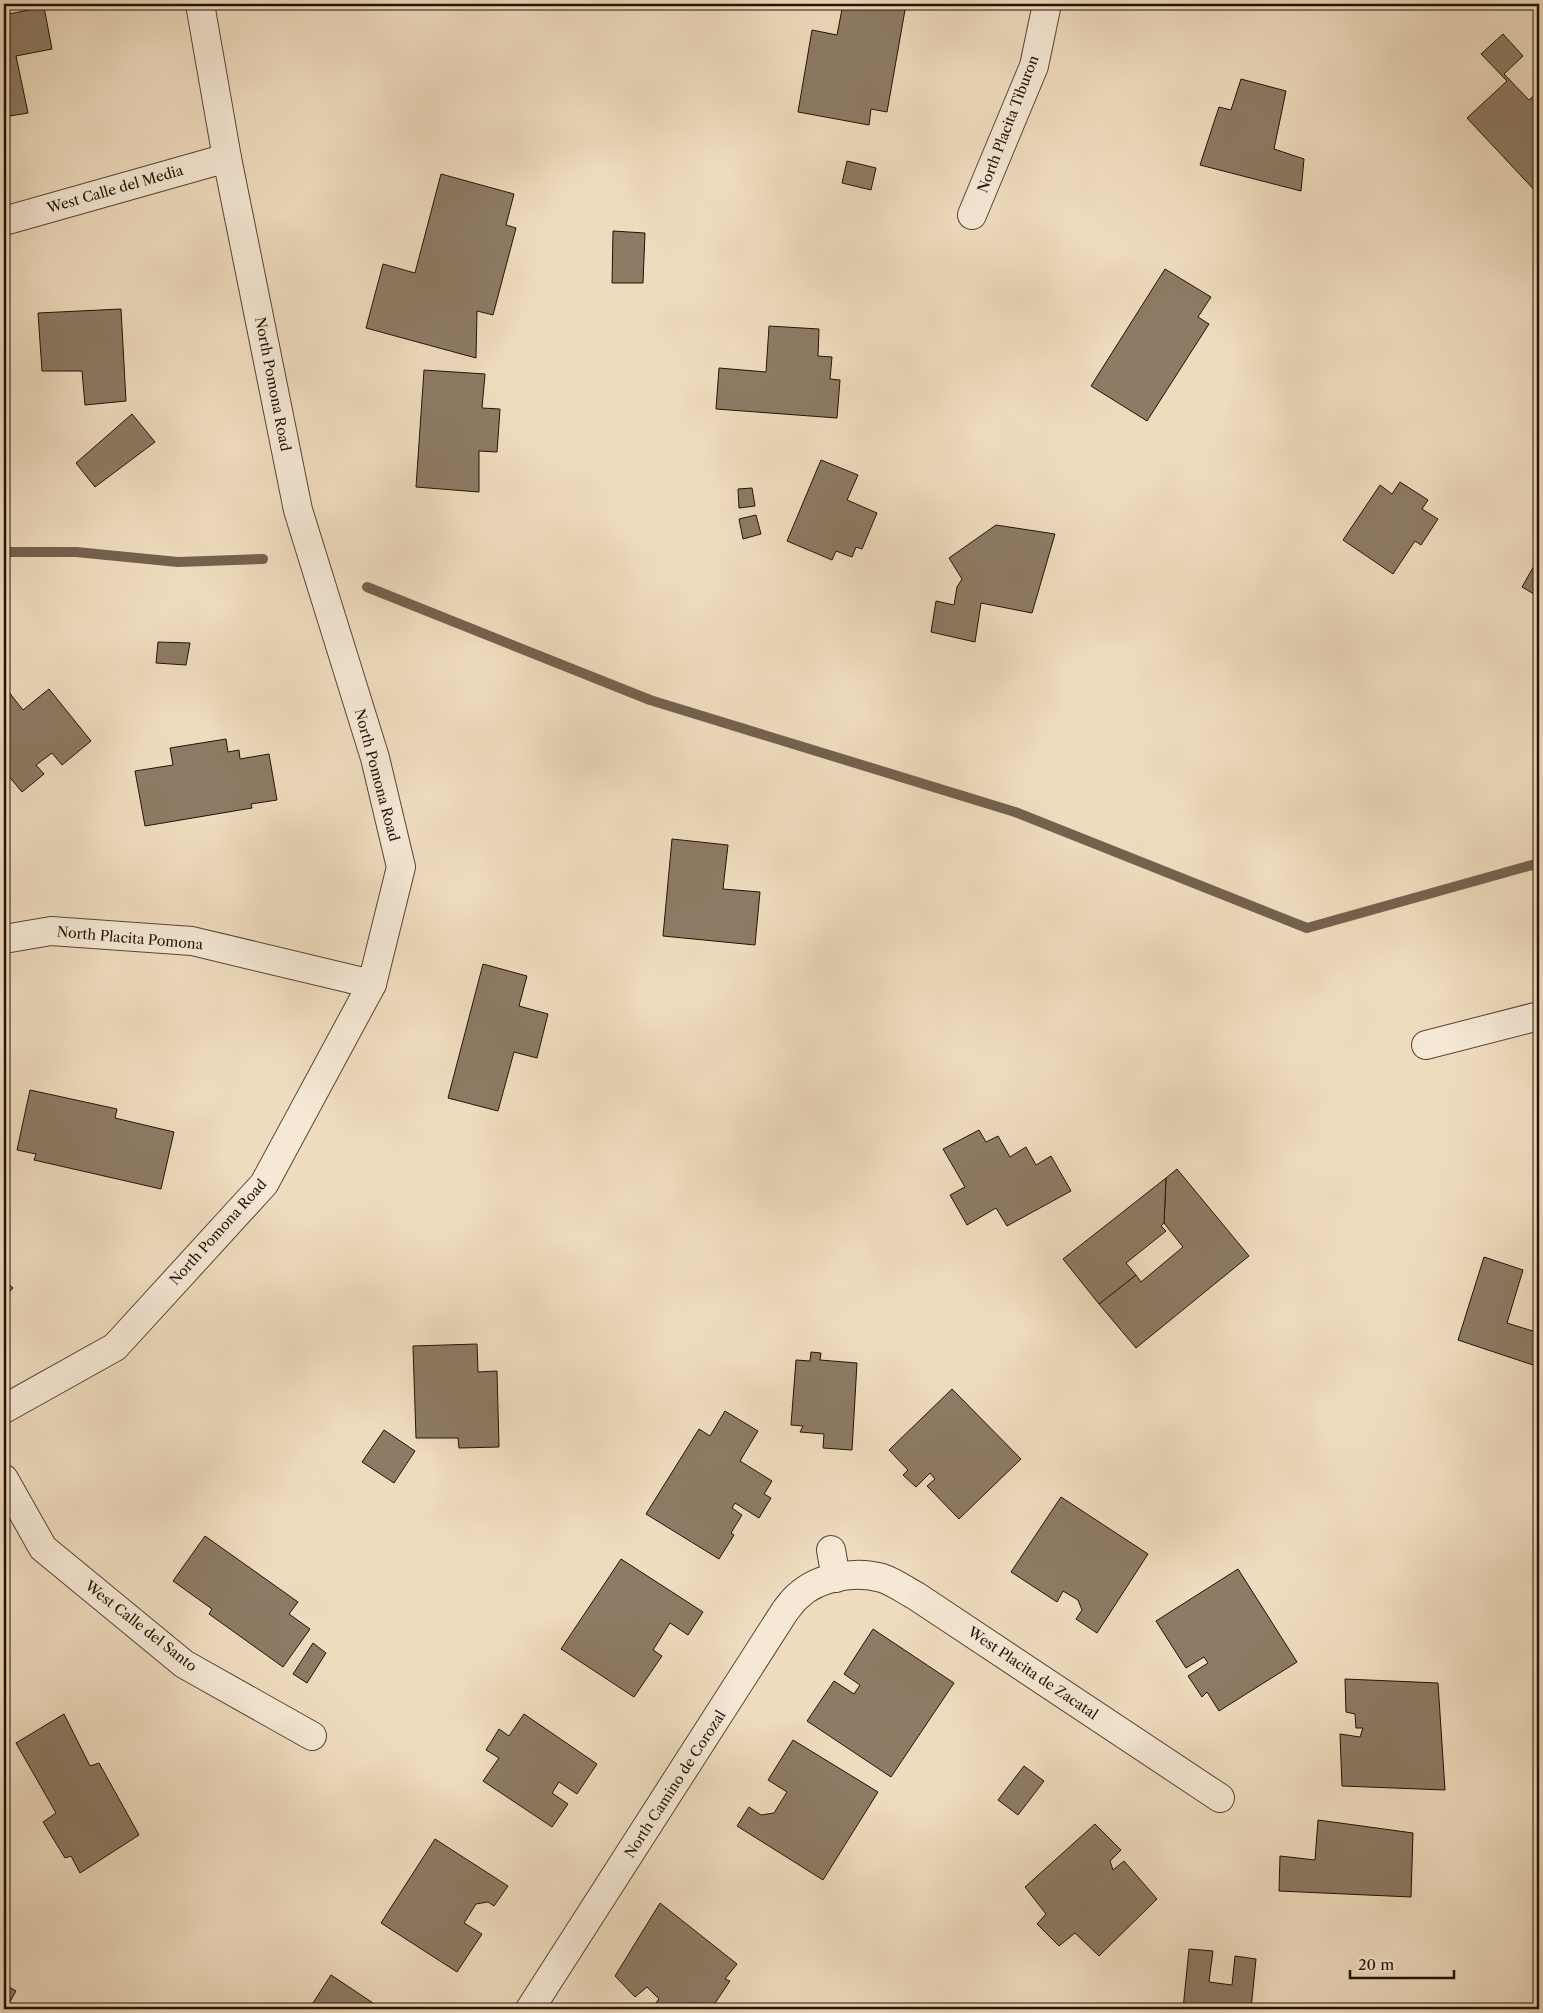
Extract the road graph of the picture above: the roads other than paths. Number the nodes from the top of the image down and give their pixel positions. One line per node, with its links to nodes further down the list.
1 (200, 4): 3 (street, North Pomona Road)
2 (1047, 4): 4 (street, North Placita Tiburon)
3 (227, 158): 5 (street, West Calle del Media); 7 (street, North Pomona Road)
4 (972, 215)
5 (4, 221)
6 (4, 939): 7 (street, North Placita Pomona)
7 (372, 984): 10 (street, North Pomona Road)
8 (1539, 1016): 9 (street)
9 (1426, 1044)
10 (4, 1409)
11 (4, 1479): 14 (street, West Calle del Santo)
12 (830, 1550): 13 (street)
13 (836, 1578): 15 (street, West Placita de Zacatal); 16 (street, North Camino de Corozal)
14 (312, 1736)
15 (1220, 1798)
16 (530, 2009)

